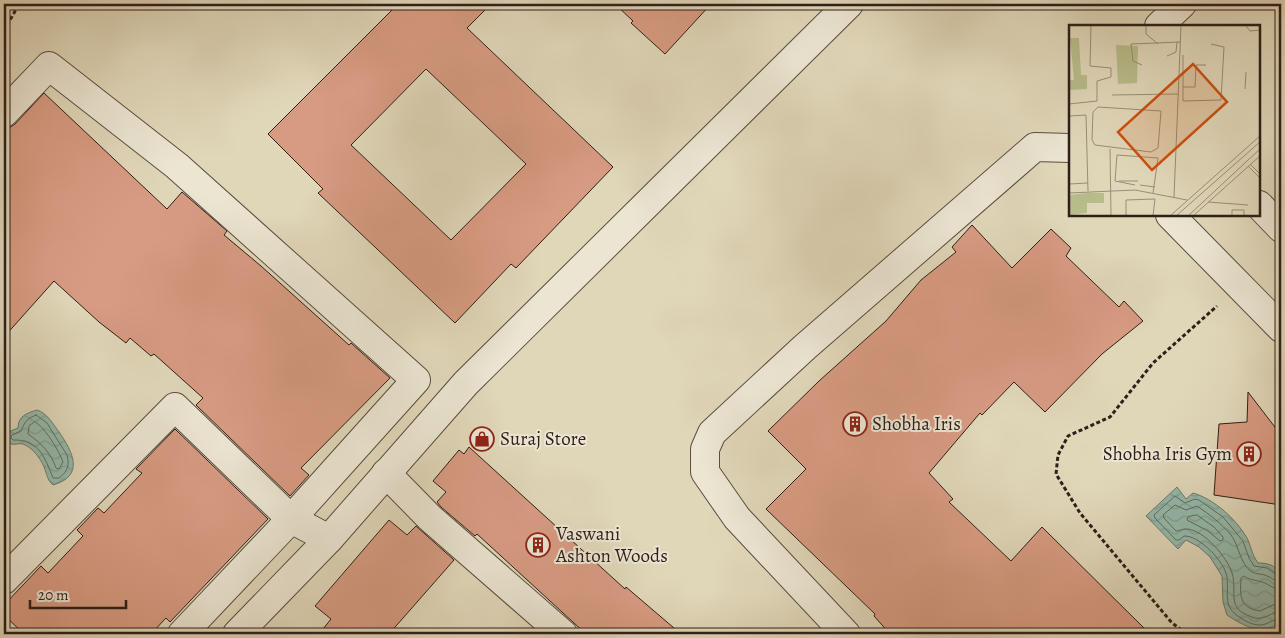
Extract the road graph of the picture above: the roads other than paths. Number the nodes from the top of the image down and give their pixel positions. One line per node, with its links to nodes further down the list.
1 (849, 4): 10 (street)
2 (1182, 4): 3 (street)
3 (1160, 25)
4 (4, 113): 11 (street)
5 (1069, 148): 17 (street)
6 (1260, 206): 8 (street)
7 (1171, 216): 9 (street)
8 (1281, 228)
9 (1281, 328)
10 (386, 473): 12 (street); 16 (street)
11 (291, 518): 12 (street); 13 (street); 14 (street)
12 (329, 538): 15 (street)
13 (4, 580)
14 (182, 634)
15 (237, 634)
16 (563, 634)
17 (846, 634)

